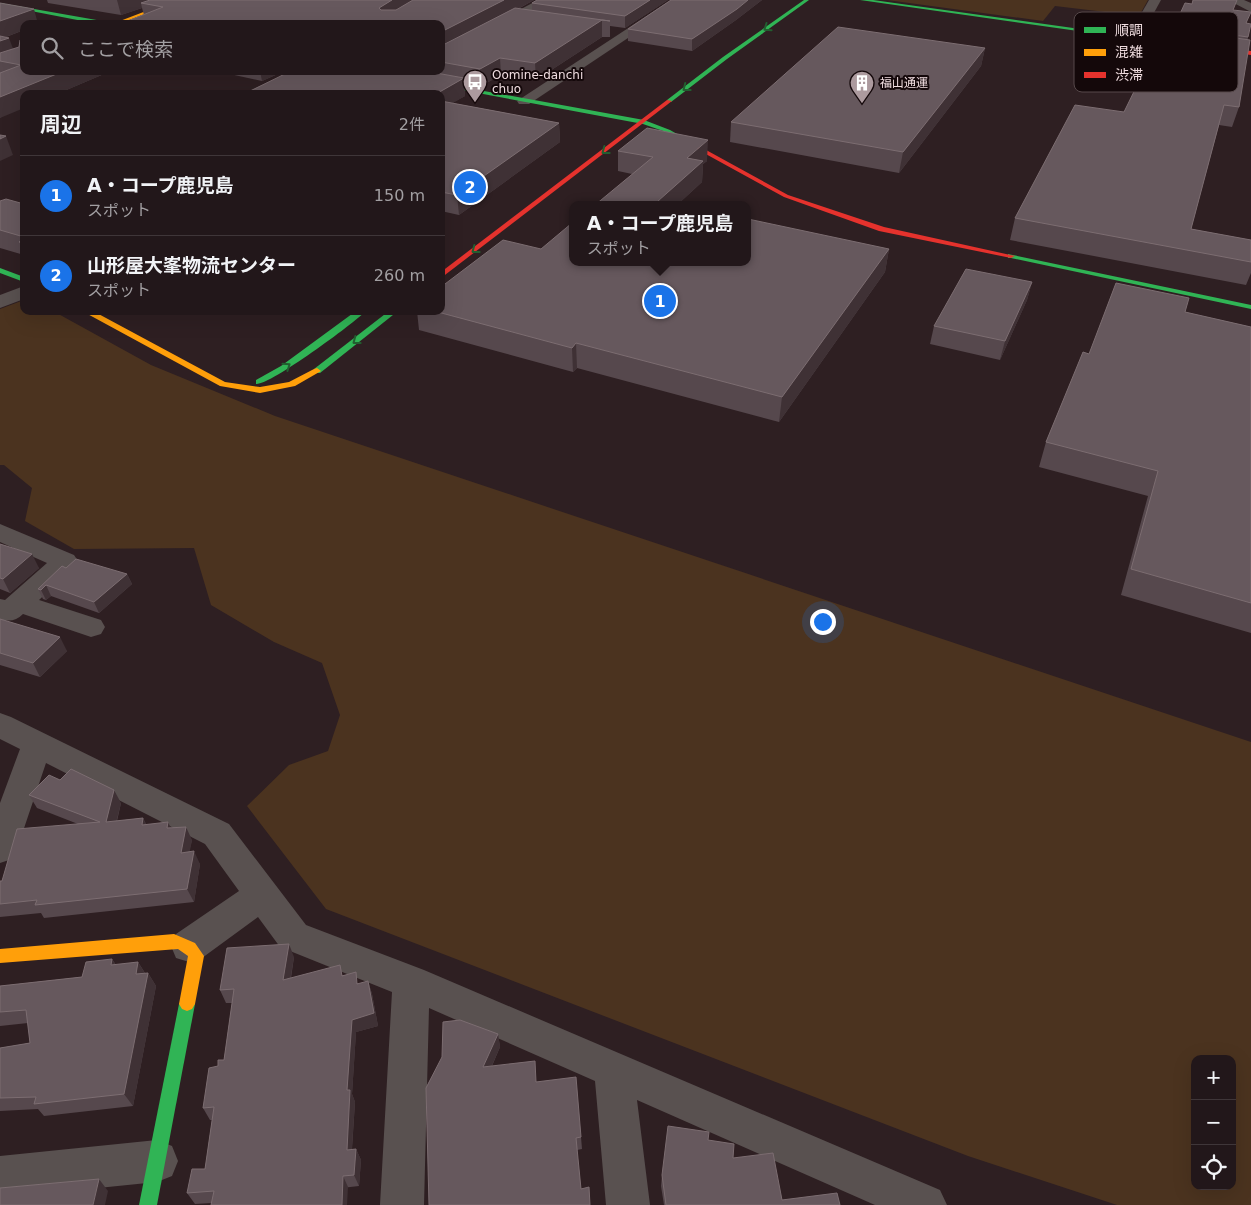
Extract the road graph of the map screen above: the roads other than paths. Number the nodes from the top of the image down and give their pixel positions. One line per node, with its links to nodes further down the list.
1 (180, 0): 13 (street)
2 (547, 0): 11 (street)
3 (679, 0): 17 (street)
4 (807, 0): 27 (street, one-way to 27)
5 (862, 0): 15 (street)
6 (1155, 0): 10 (street)
7 (1234, 0): 9 (street)
8 (0, 4): 12 (street)
9 (1251, 8)
10 (1148, 12)
11 (515, 18): 14 (street); 20 (street)
12 (86, 20)
13 (125, 20)
14 (534, 20)
15 (1074, 29)
16 (609, 31): 17 (street)
17 (628, 34): 24 (street)
18 (1238, 51): 19 (street)
19 (1251, 53)
20 (445, 56)
21 (384, 75): 23 (street)
22 (411, 75): 23 (street)
23 (404, 79): 24 (street)
24 (524, 101): 26 (street)
25 (636, 110): 26 (street)
26 (624, 119): 27 (street); 28 (street)
27 (644, 122): 30 (street, one-way to 30); 34 (street)
28 (612, 128)
29 (0, 270): 31 (street)
30 (445, 273)
31 (20, 278)
32 (20, 294): 33 (street)
33 (0, 302)
34 (1251, 307)
35 (94, 315): 38 (street)
36 (357, 315): 38 (street, one-way to 36)
37 (389, 315): 38 (street, one-way to 38)
38 (244, 388)
39 (0, 532): 40 (street)
40 (9, 606): 41 (street)
41 (91, 627)
42 (0, 725): 43 (street)
43 (38, 744): 44 (street); 45 (street)
44 (0, 850)
45 (262, 894): 46 (street); 48 (street)
46 (189, 946): 47 (street); 50 (street)
47 (0, 956)
48 (411, 982): 49 (street); 54 (street)
49 (614, 1070): 52 (street); 55 (street)
50 (157, 1161): 51 (street); 53 (street)
51 (0, 1177)
52 (865, 1191): 56 (street)
53 (148, 1205)
54 (402, 1205)
55 (628, 1205)
56 (925, 1205)

